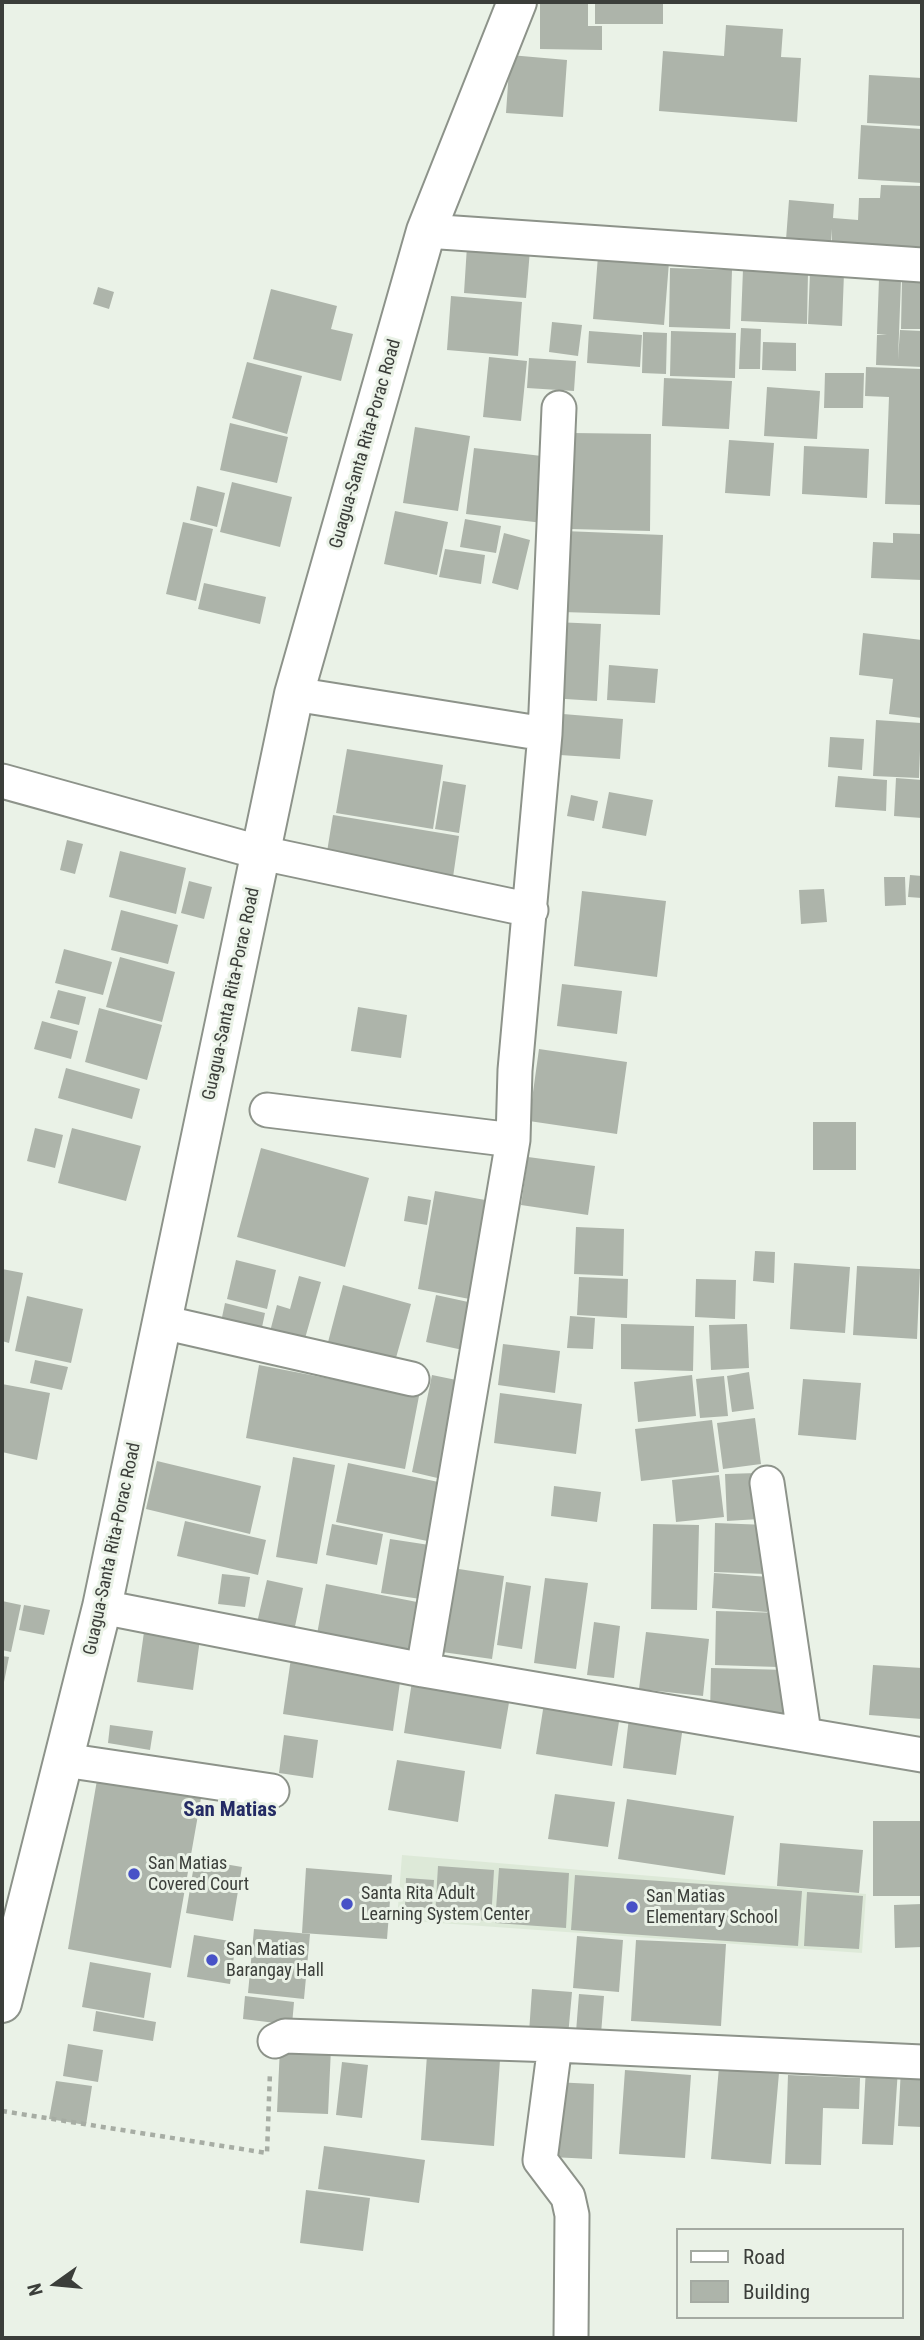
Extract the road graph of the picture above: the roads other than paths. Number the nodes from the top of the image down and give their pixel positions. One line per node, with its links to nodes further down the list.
1 (517, 2): 2 (main road, Guagua-Santa Rita-Porac Road)
2 (426, 231): 3 (street); 5 (main road, Guagua-Santa Rita-Porac Road)
3 (922, 265)
4 (559, 408): 6 (street)
5 (295, 694): 6 (street); 8 (main road, Guagua-Santa Rita-Porac Road)
6 (545, 734): 9 (street)
7 (2, 782): 8 (street)
8 (262, 853): 9 (street); 12 (main road, Guagua-Santa Rita-Porac Road)
9 (531, 910): 11 (street)
10 (267, 1110): 11 (street)
11 (513, 1140): 16 (street)
12 (162, 1322): 13 (street); 15 (main road, Guagua-Santa Rita-Porac Road)
13 (412, 1379)
14 (767, 1483): 17 (street)
15 (102, 1607): 16 (street); 19 (main road, Guagua-Santa Rita-Porac Road)
16 (423, 1670): 17 (street)
17 (804, 1733): 18 (street)
18 (922, 1755)
19 (64, 1760): 20 (street); 21 (main road, Guagua-Santa Rita-Porac Road)
20 (272, 1791)
21 (2, 2003)
22 (275, 2041): 23 (street)
23 (555, 2045): 24 (street); 25 (street)
24 (922, 2062)
25 (571, 2338)

